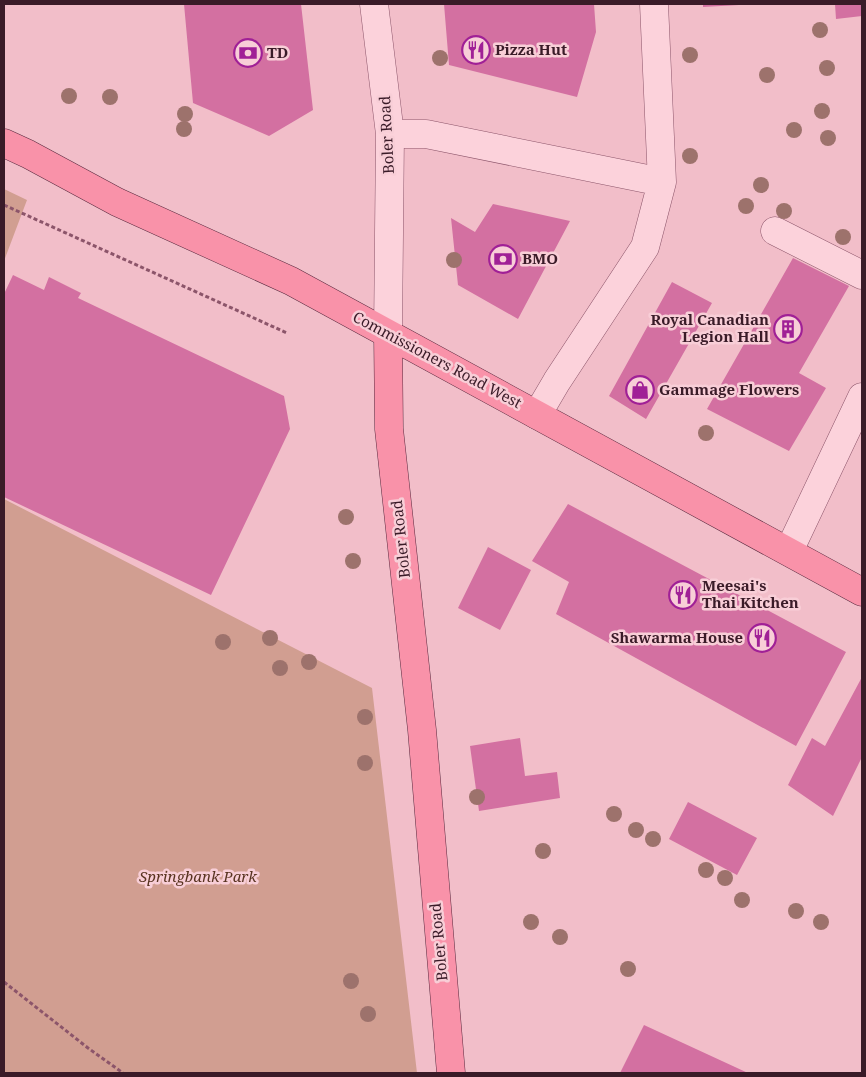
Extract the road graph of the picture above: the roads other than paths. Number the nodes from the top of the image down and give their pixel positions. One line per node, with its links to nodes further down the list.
1 (374, 4): 3 (street, Boler Road)
2 (654, 4): 5 (street)
3 (390, 134): 5 (street); 8 (street, Boler Road)
4 (4, 143): 8 (main road, Commissioners Road West)
5 (662, 182): 10 (street)
6 (775, 231): 7 (street)
7 (862, 276)
8 (388, 334): 10 (main road, Commissioners Road West); 13 (main road, Boler Road)
9 (862, 397): 11 (street)
10 (537, 415): 11 (main road, Commissioners Road West)
11 (789, 551): 12 (main road, Commissioners Road West)
12 (861, 588)
13 (452, 1073)

